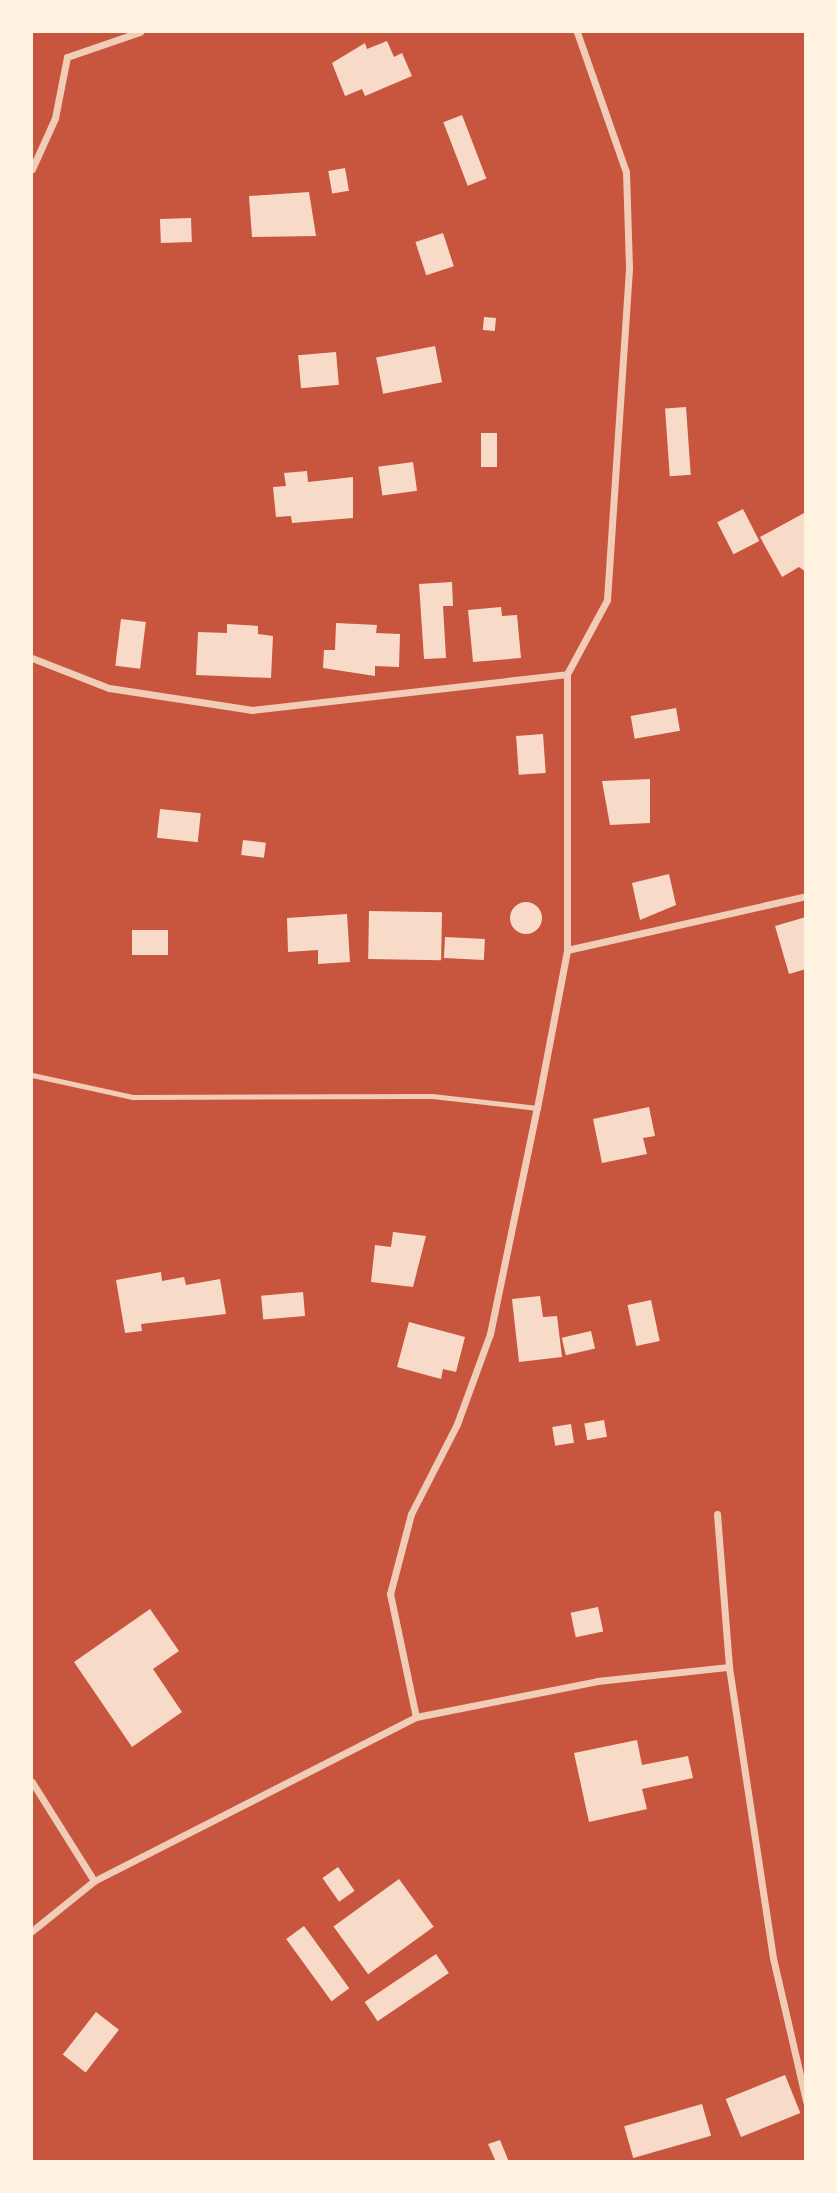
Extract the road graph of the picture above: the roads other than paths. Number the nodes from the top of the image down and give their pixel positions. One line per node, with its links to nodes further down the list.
1 (140, 32): 3 (street)
2 (577, 32): 5 (street)
3 (32, 169)
4 (32, 658): 5 (street)
5 (567, 674): 7 (street)
6 (806, 896): 7 (street)
7 (567, 950): 9 (street)
8 (32, 1075): 9 (lane)
9 (537, 1108): 12 (street)
10 (717, 1514): 11 (street)
11 (729, 1667): 12 (street); 16 (street)
12 (416, 1717): 14 (street)
13 (32, 1782): 14 (street)
14 (94, 1881): 15 (street)
15 (32, 1931)
16 (806, 2101)

